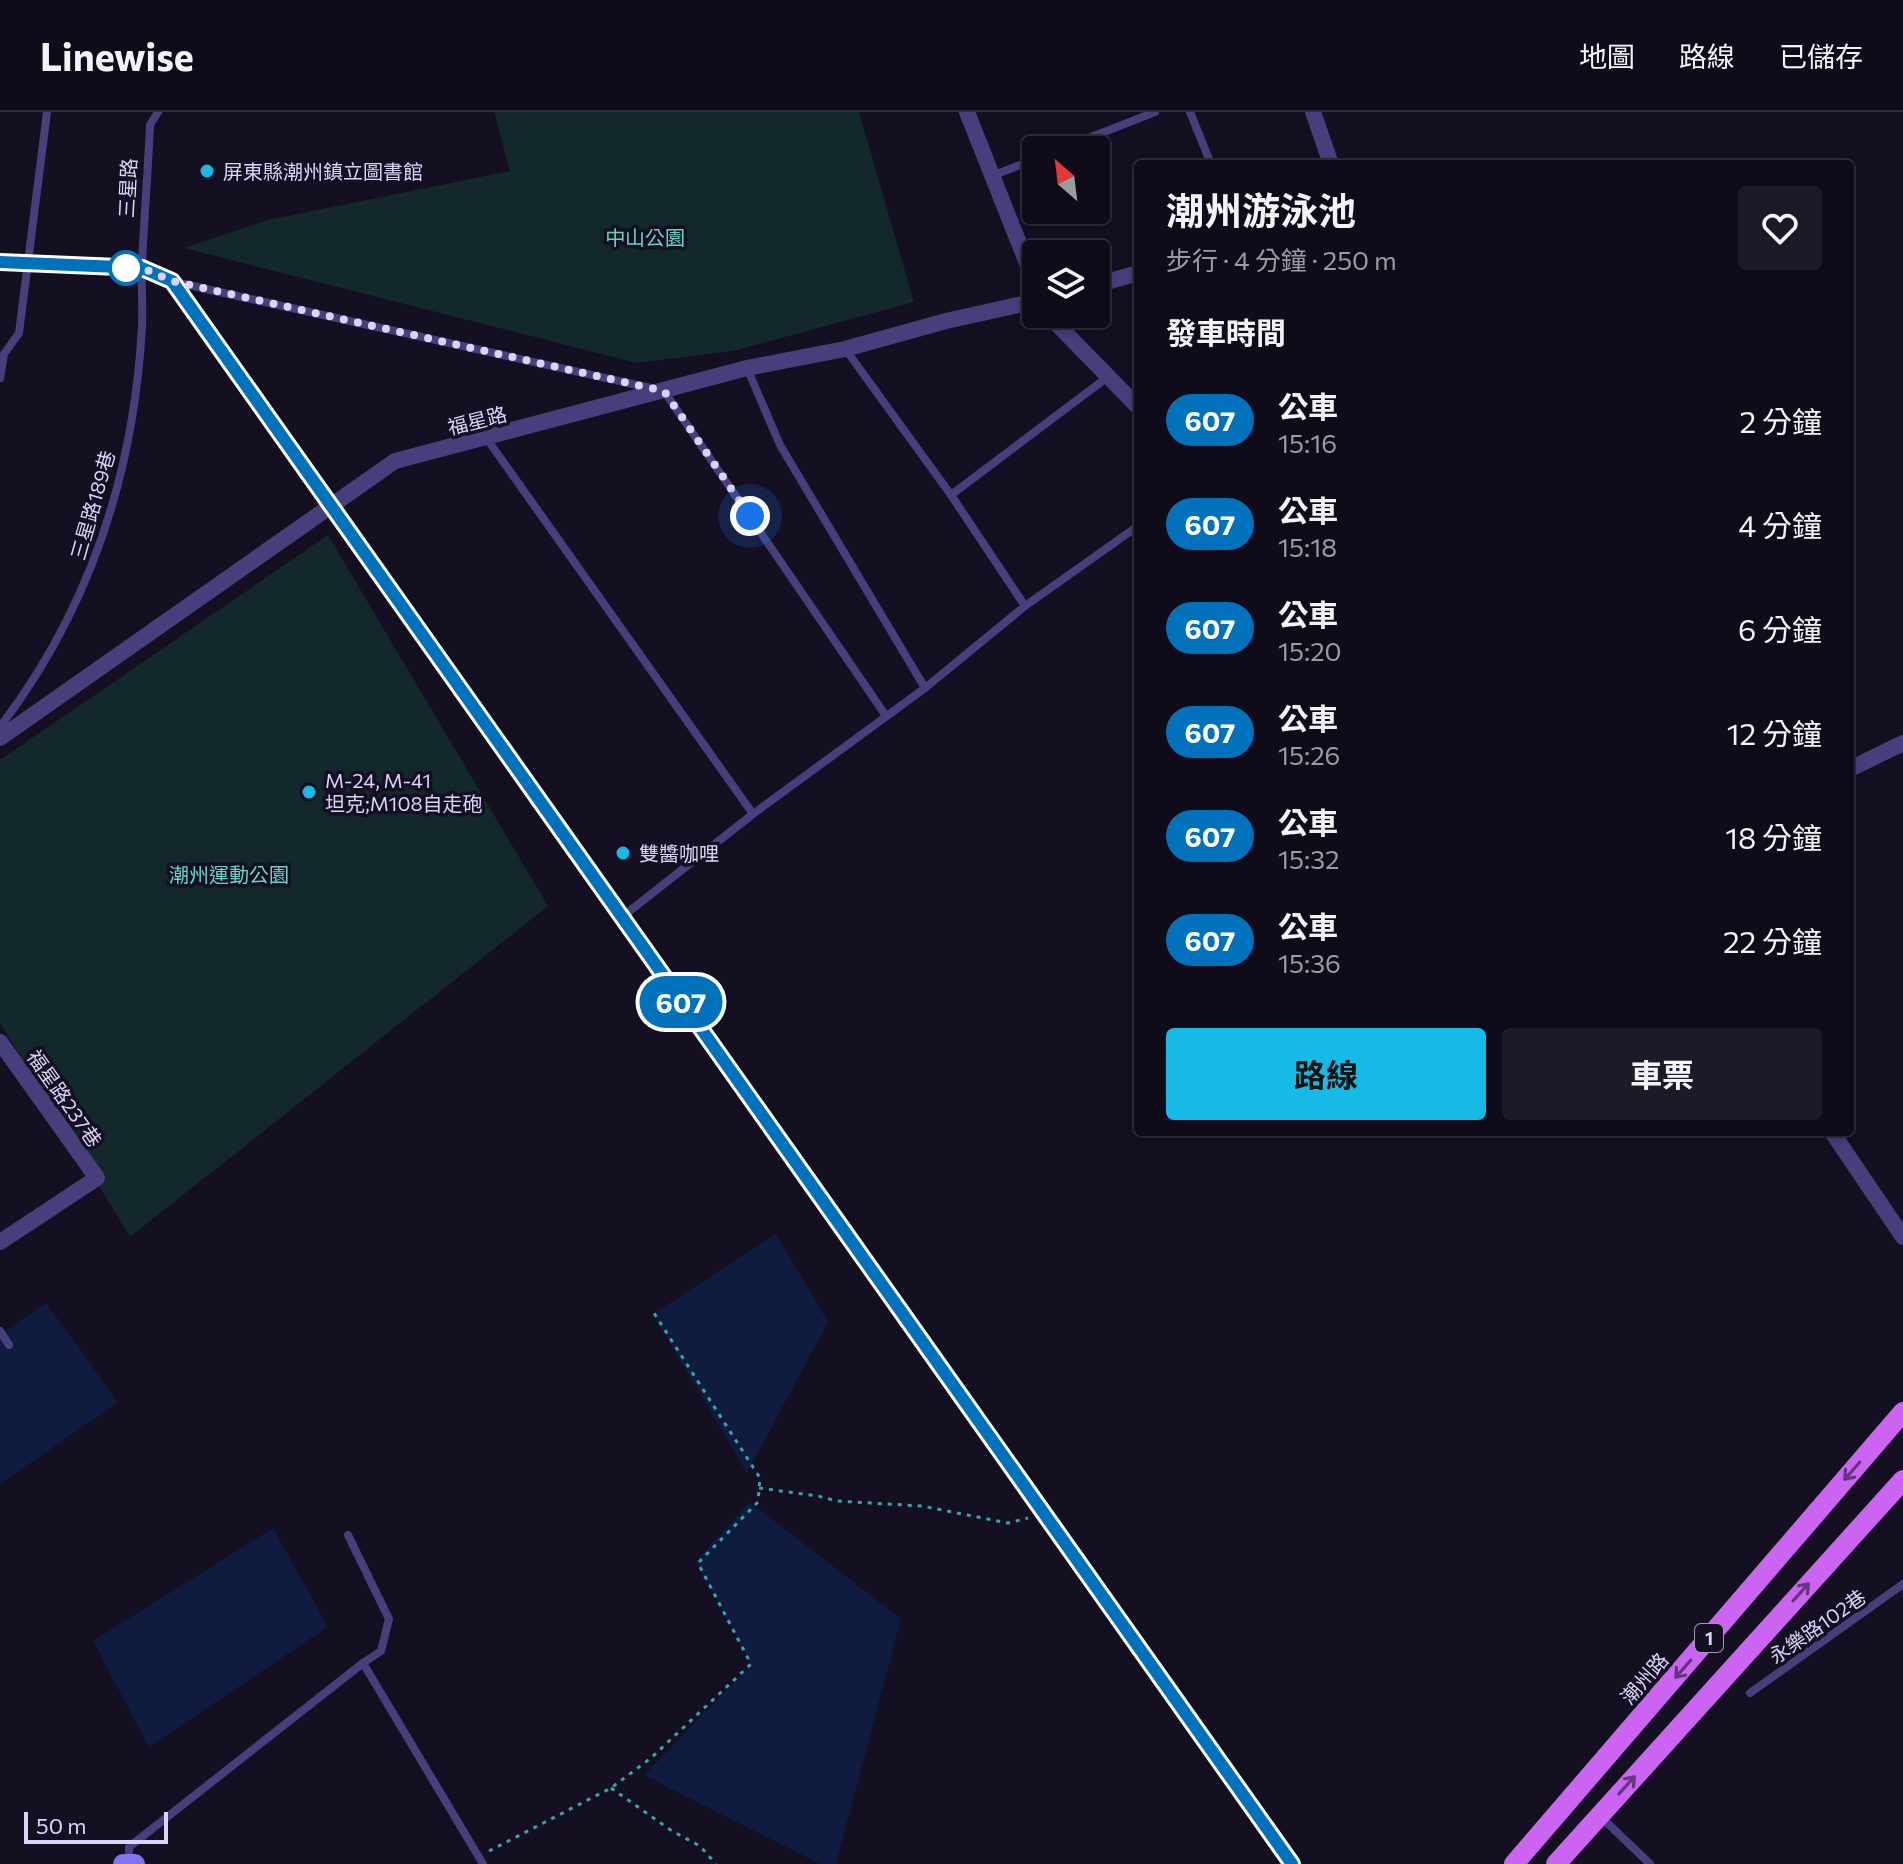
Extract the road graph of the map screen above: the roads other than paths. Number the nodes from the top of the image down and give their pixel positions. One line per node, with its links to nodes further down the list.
1 (47, 112): 14 (lane)
2 (158, 112): 15 (lane, 三星路)
3 (967, 112): 11 (street)
4 (1155, 112): 7 (lane)
5 (1190, 112): 8 (lane)
6 (1313, 112): 9 (street)
7 (1094, 136)
8 (1209, 160)
9 (1330, 160)
10 (1022, 164): 11 (lane)
11 (994, 175): 12 (street)
12 (1022, 249)
13 (0, 262): 14 (street)
14 (29, 264): 15 (street); 24 (lane)
15 (142, 268): 17 (street); 34 (lane, 三星路189巷)
16 (1134, 274): 18 (street)
17 (172, 281): 25 (lane); 29 (street)
18 (1110, 281)
19 (1022, 304): 21 (street, 福星路)
20 (1059, 328): 23 (street)
21 (845, 349): 22 (street, 福星路); 28 (lane)
22 (747, 368): 25 (street, 福星路); 32 (lane)
23 (1109, 376): 26 (street); 28 (lane)
24 (0, 378)
25 (664, 391): 27 (street, 福星路); 33 (lane)
26 (1134, 403)
27 (487, 439): 29 (street, 福星路); 38 (lane)
28 (951, 495): 31 (lane)
29 (331, 506): 35 (street, 福星路); 39 (street)
30 (1134, 529): 31 (lane)
31 (1025, 606): 32 (lane)
32 (925, 688): 33 (lane)
33 (886, 716): 38 (lane)
34 (0, 727)
35 (0, 738)
36 (1903, 743): 37 (street)
37 (1854, 767)
38 (753, 814): 39 (lane)
39 (621, 918): 55 (street)
40 (0, 1042): 43 (street, 福星路237巷)
41 (1835, 1136): 42 (street)
42 (1903, 1237)
43 (0, 1242)
44 (0, 1331): 45 (lane)
45 (9, 1345)
46 (1903, 1412): 56 (main road, 潮州路 / 1, one-way to 56)
47 (1903, 1480): 52 (main road, 1, one-way to 47)
48 (348, 1535): 50 (lane)
49 (1903, 1584): 51 (lane, 永樂路102巷)
50 (363, 1663): 53 (lane); 54 (lane)
51 (1750, 1693)
52 (1599, 1816): 57 (main road, 1); 58 (lane)
53 (481, 1860)
54 (129, 1864)
55 (1293, 1864)
56 (1514, 1864)
57 (1556, 1864)
58 (1650, 1864)

